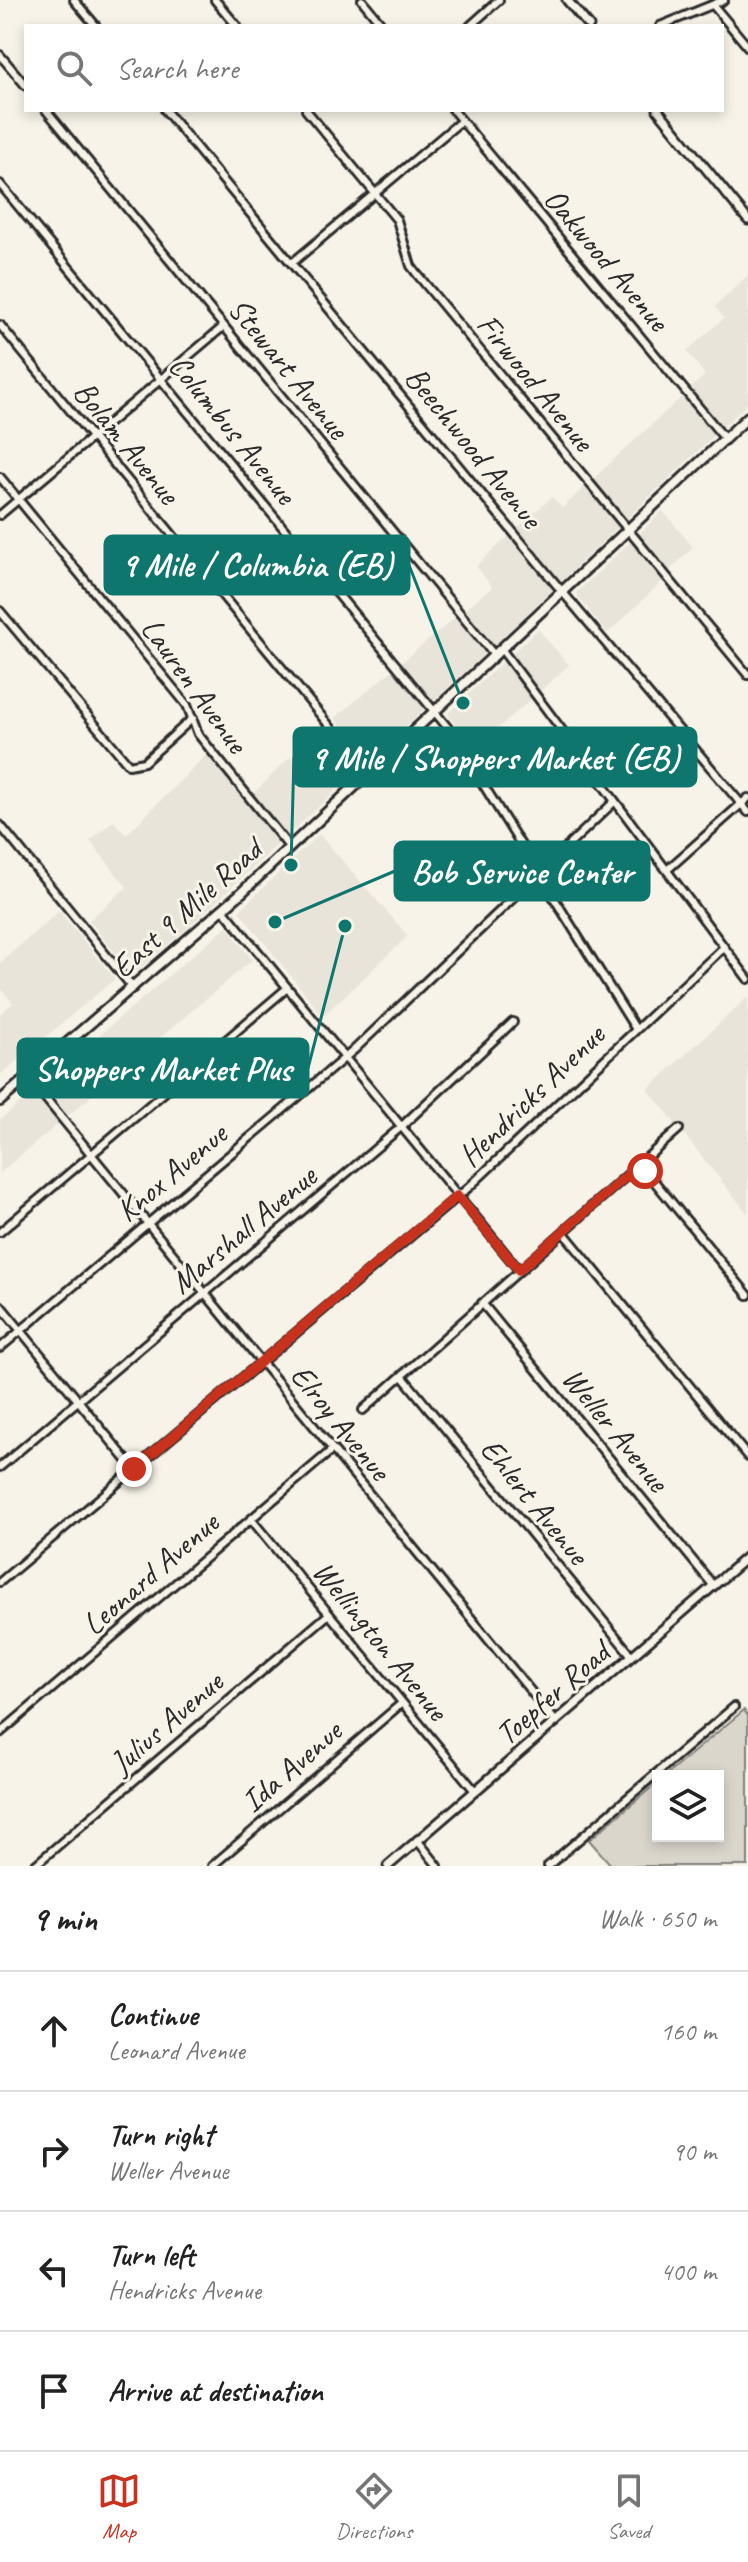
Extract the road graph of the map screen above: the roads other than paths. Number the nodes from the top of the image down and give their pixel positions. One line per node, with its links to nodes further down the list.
1 (74, 0): 8 (street)
2 (215, 0): 9 (street)
3 (362, 0): 10 (street)
4 (499, 0): 11 (street)
5 (567, 0): 12 (street)
6 (724, 0): 7 (street)
7 (713, 5): 13 (street); 14 (street)
8 (94, 24)
9 (235, 24)
10 (381, 24)
11 (472, 24)
12 (587, 24)
13 (665, 24)
14 (748, 47)
15 (0, 55): 16 (street)
16 (24, 84)
17 (48, 112): 28 (street, Stewart Avenue)
18 (167, 112): 26 (street, Beechwood Avenue)
19 (308, 112): 24 (street, Firwood Avenue)
20 (454, 112): 22 (street, Oakwood Avenue)
21 (660, 112): 25 (street)
22 (461, 121): 24 (street); 32 (street, Oakwood Avenue)
23 (0, 184): 29 (street, Columbus Avenue)
24 (374, 193): 26 (street); 36 (street, Firwood Avenue)
25 (748, 220)
26 (292, 263): 37 (street, Beechwood Avenue)
27 (0, 325): 31 (street, Bolam Avenue)
28 (224, 326): 29 (street); 39 (street, Stewart Avenue)
29 (160, 378): 31 (street); 41 (street, Columbus Avenue)
30 (748, 417): 32 (main road, East 9 Mile Road)
31 (91, 436): 34 (street); 43 (street, Bolam Avenue)
32 (725, 439): 36 (main road, East 9 Mile Road)
33 (0, 477): 34 (street, Lauren Avenue)
34 (18, 498): 35 (street); 42 (street, Lauren Avenue)
35 (0, 515)
36 (628, 531): 37 (main road, East 9 Mile Road); 40 (street, Firwood Avenue)
37 (564, 592): 39 (main road, East 9 Mile Road); 46 (street, Beechwood Avenue)
38 (0, 611): 42 (street)
39 (498, 653): 41 (main road, East 9 Mile Road); 45 (street, Stewart Avenue)
40 (748, 675)
41 (435, 712): 43 (main road, East 9 Mile Road); 51 (street, Columbus Avenue)
42 (193, 718): 49 (street, Lauren Avenue)
43 (369, 774): 49 (main road, East 9 Mile Road)
44 (748, 798): 46 (street)
45 (615, 801): 50 (street, Stewart Avenue); 51 (street, Knox Avenue)
46 (741, 804): 47 (street, Beechwood Avenue); 50 (street)
47 (748, 812)
48 (0, 825): 55 (street)
49 (290, 848): 52 (main road, East 9 Mile Road)
50 (667, 870): 53 (street, Stewart Avenue)
51 (538, 873): 58 (street, Columbus Avenue); 59 (street, Knox Avenue)
52 (223, 909): 55 (main road, East 9 Mile Road); 56 (street)
53 (724, 947): 54 (street, Stewart Avenue); 58 (street, Hendricks Avenue)
54 (748, 979)
55 (133, 988): 60 (main road, East 9 Mile Road)
56 (286, 989): 59 (street); 64 (street)
57 (513, 1022): 62 (street, Marshall Avenue)
58 (635, 1028): 66 (street, Hendricks Avenue)
59 (344, 1058): 62 (street); 67 (street, Knox Avenue)
60 (28, 1077): 61 (main road, East 9 Mile Road); 64 (street, Elroy Avenue)
61 (0, 1101)
62 (401, 1127): 66 (street); 71 (street, Marshall Avenue)
63 (679, 1129): 65 (street)
64 (90, 1154): 67 (street, Elroy Avenue); 68 (street)
65 (640, 1164): 69 (street); 72 (street)
66 (457, 1196): 70 (street); 77 (street, Hendricks Avenue)
67 (147, 1223): 71 (street, Elroy Avenue); 75 (street, Knox Avenue)
68 (0, 1232)
69 (564, 1233): 70 (street); 82 (street)
70 (519, 1270): 73 (street)
71 (204, 1293): 77 (street, Elroy Avenue); 79 (street, Marshall Avenue)
72 (748, 1295)
73 (482, 1303): 78 (street); 88 (street, Weller Avenue)
74 (0, 1305): 75 (street)
75 (21, 1331): 76 (street, Knox Avenue); 79 (street)
76 (0, 1348)
77 (261, 1362): 81 (street, Elroy Avenue); 84 (street, Hendricks Avenue)
78 (402, 1376): 80 (street); 90 (street, Ehlert Avenue)
79 (79, 1402): 83 (street, Marshall Avenue); 84 (street)
80 (363, 1410)
81 (332, 1450): 85 (street, Leonard Avenue); 93 (street, Elroy Avenue)
82 (748, 1457)
83 (0, 1467)
84 (134, 1469): 87 (street, Hendricks Avenue)
85 (251, 1519): 89 (street, Wellington Avenue); 94 (street, Leonard Avenue)
86 (748, 1556): 88 (street, Toepfer Road)
87 (0, 1582)
88 (713, 1585): 90 (street, Toepfer Road)
89 (329, 1614): 91 (street, Wellington Avenue); 97 (street, Julius Avenue)
90 (632, 1656): 93 (street, Toepfer Road)
91 (402, 1703): 95 (street, Wellington Avenue); 98 (street, Ida Avenue)
92 (734, 1707): 101 (street)
93 (556, 1722): 95 (street, Toepfer Road)
94 (0, 1733)
95 (475, 1791): 96 (street, Toepfer Road)
96 (417, 1840): 99 (street, Toepfer Road); 100 (street)
97 (34, 1866)
98 (212, 1866)
99 (388, 1866)
100 (438, 1866)
101 (548, 1866)

